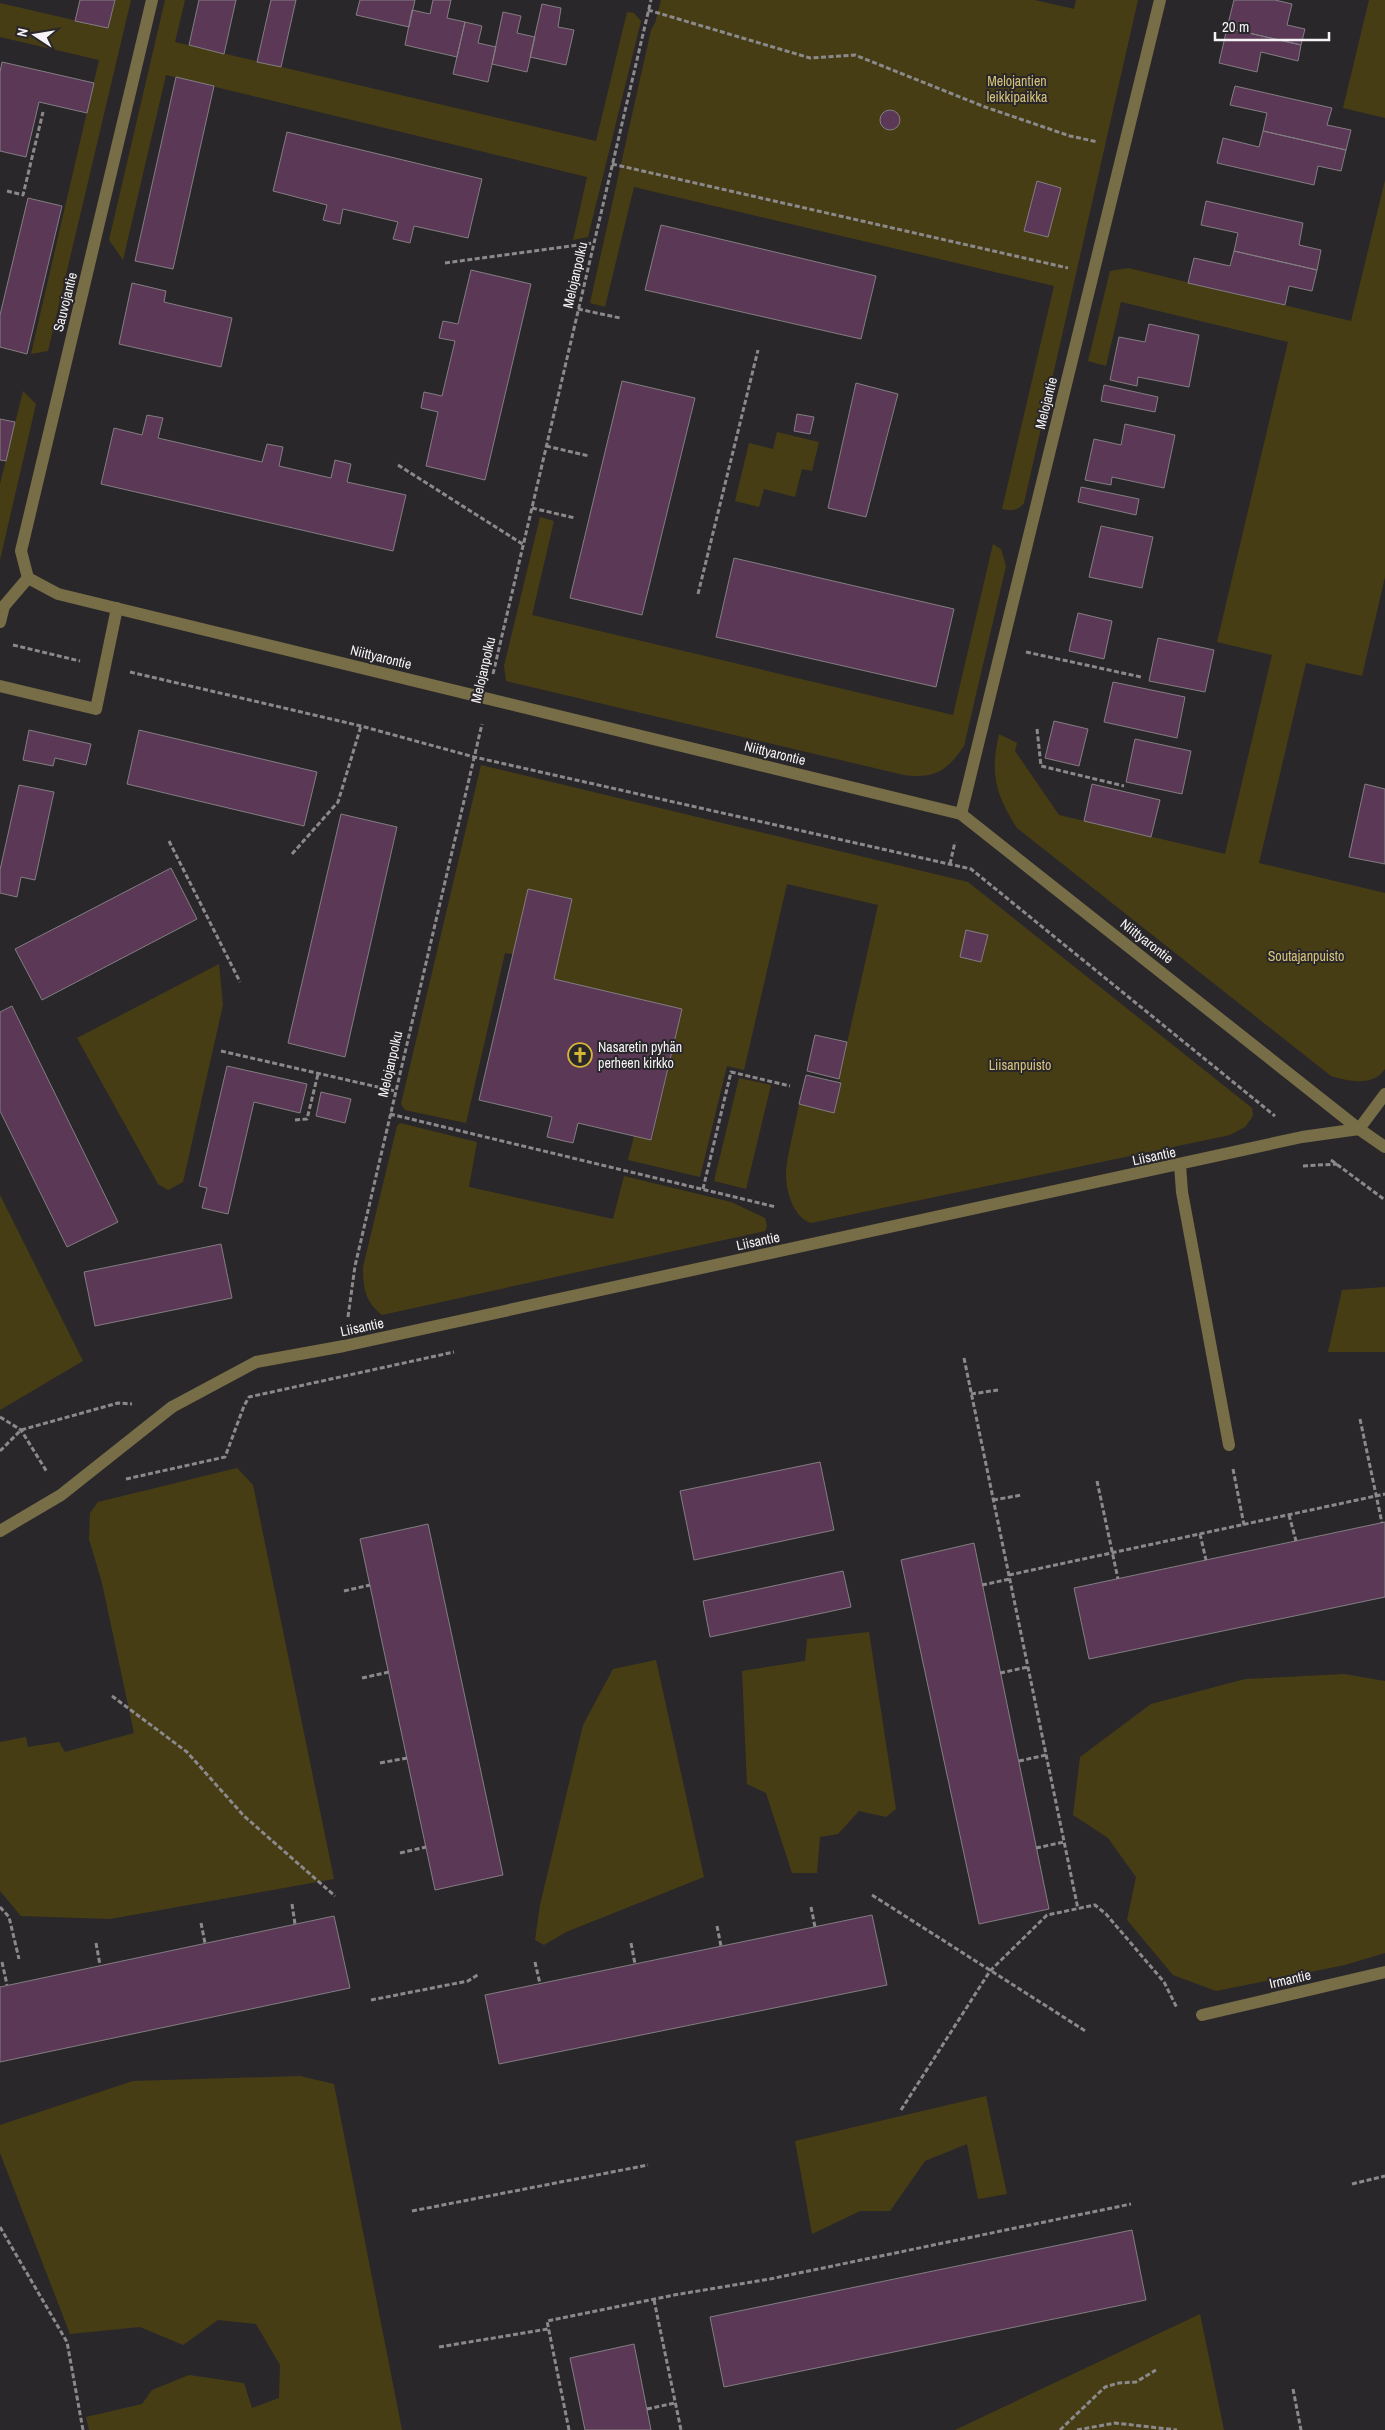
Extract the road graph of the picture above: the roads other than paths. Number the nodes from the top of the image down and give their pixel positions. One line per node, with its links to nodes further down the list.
1 (152, 0): 3 (street, Sauvojantie)
2 (1160, 0): 7 (street, Melojantie)
3 (28, 578): 4 (street, Niittyarontie); 5 (street)
4 (116, 608): 6 (street); 7 (street, Niittyarontie)
5 (0, 622)
6 (0, 686)
7 (962, 814): 9 (street, Niittyarontie)
8 (1385, 1094): 9 (street)
9 (1359, 1129): 10 (street, Niittyarontie); 11 (street, Liisantie)
10 (1385, 1146)
11 (1180, 1165): 12 (street); 13 (street, Liisantie)
12 (1229, 1445)
13 (0, 1531)
14 (1385, 1972): 15 (street, Irmantie)
15 (1202, 2015)

